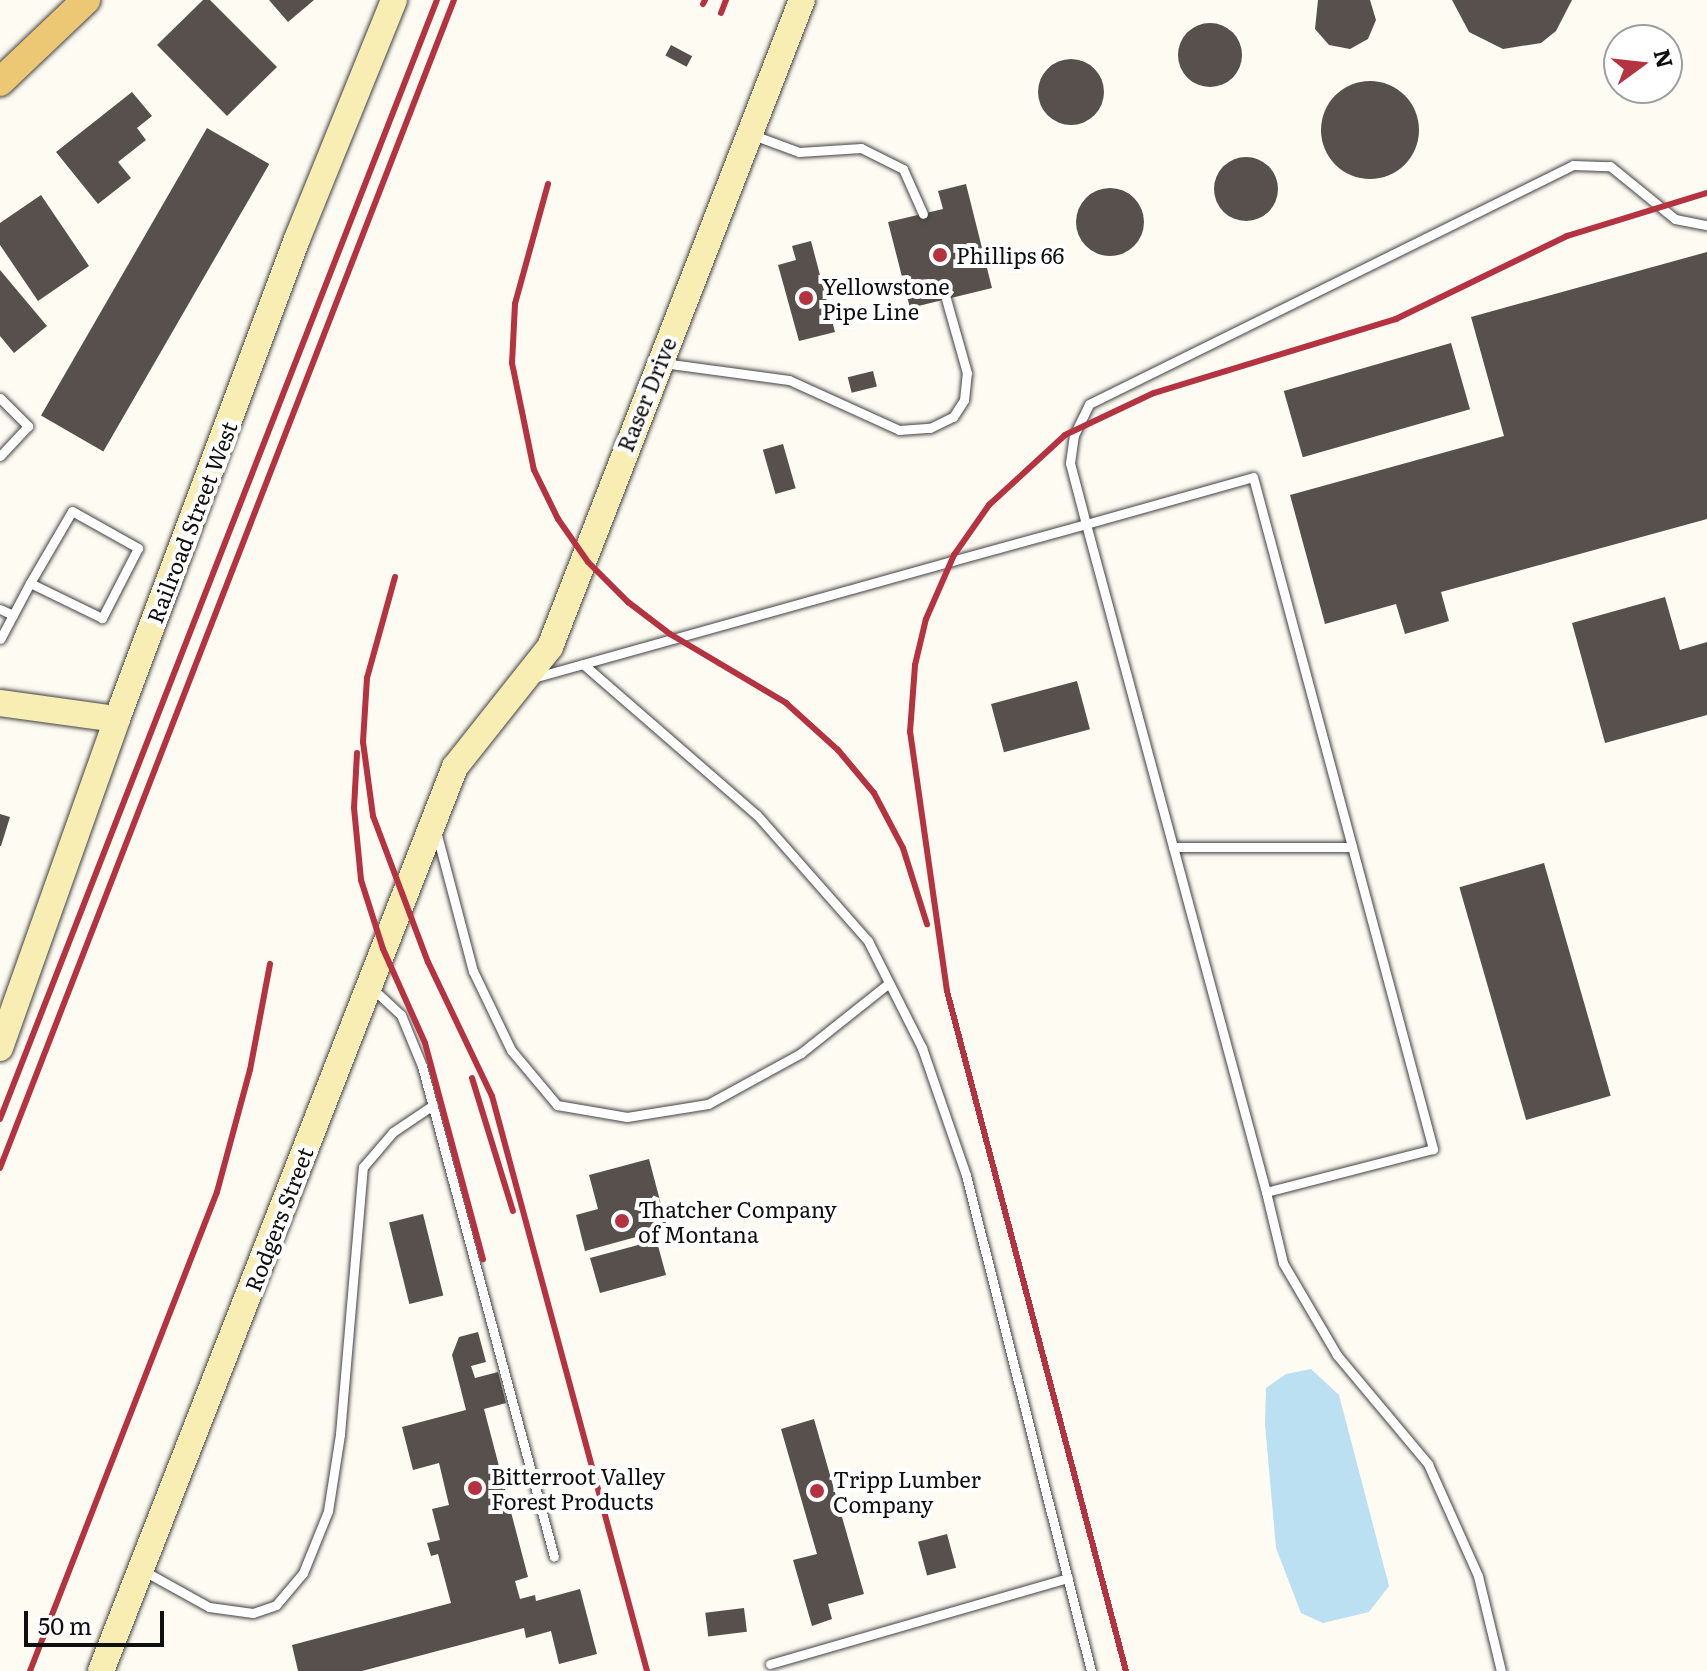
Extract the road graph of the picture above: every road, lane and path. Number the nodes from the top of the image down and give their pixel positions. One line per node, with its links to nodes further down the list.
1 (86, 0): 4 (main road)
2 (394, 0): 20 (street, Railroad Street West)
3 (802, 0): 5 (street, Raser Drive)
4 (0, 82)
5 (749, 134): 6 (lane); 9 (street, Raser Drive)
6 (923, 214)
7 (1707, 225): 12 (lane)
8 (946, 299): 9 (lane)
9 (659, 362): 18 (street, Raser Drive)
10 (0, 398): 11 (lane)
11 (0, 456)
12 (1086, 524): 17 (lane); 23 (lane); 24 (lane)
13 (30, 583): 13 (lane); 15 (lane)
14 (0, 609): 15 (lane)
15 (13, 615): 16 (lane)
16 (0, 639)
17 (583, 664): 18 (lane); 25 (lane)
18 (522, 681): 21 (street, Raser Drive)
19 (0, 703): 20 (street)
20 (117, 719): 27 (street, Railroad Street West)
21 (455, 767): 22 (street, Rodgers Street)
22 (434, 821): 25 (lane); 26 (street, Rodgers Street)
23 (1173, 847): 24 (lane); 29 (lane)
24 (1352, 847): 29 (lane)
25 (889, 983): 32 (lane)
26 (369, 985): 28 (lane); 31 (street, Rodgers Street)
27 (0, 1048)
28 (433, 1105): 30 (lane); 31 (lane)
29 (1266, 1192): 36 (lane)
30 (554, 1557)
31 (141, 1569): 34 (street, Rodgers Street)
32 (1068, 1578): 33 (lane); 35 (lane)
33 (770, 1664)
34 (101, 1671)
35 (1091, 1671)
36 (1501, 1671)

